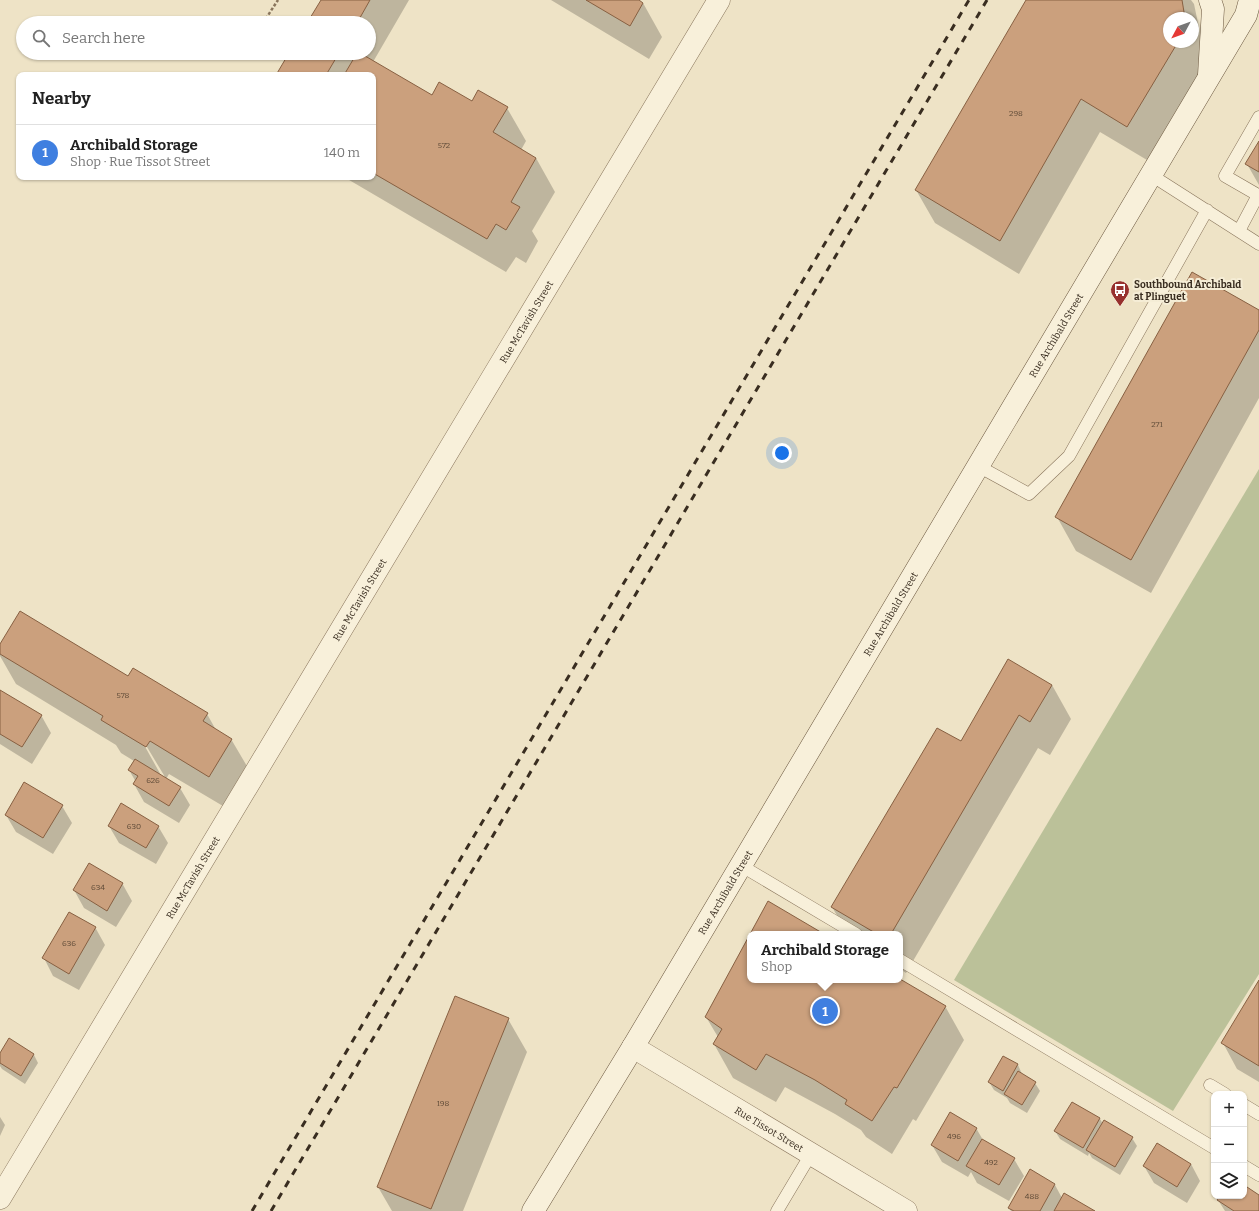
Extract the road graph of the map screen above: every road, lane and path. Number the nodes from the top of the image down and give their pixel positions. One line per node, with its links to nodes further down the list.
1 (278, 0): 5 (path)
2 (719, 0): 25 (street, Rue McTavish Street)
3 (1210, 0): 6 (street)
4 (1252, 6): 6 (street, Rue Archibald Street)
5 (268, 16)
6 (1209, 78): 8 (street, Rue Archibald Street)
7 (1259, 117): 10 (lane)
8 (1151, 175): 9 (lane); 12 (street, Rue Archibald Street)
9 (1207, 210): 10 (lane); 12 (lane)
10 (1239, 231): 11 (lane)
11 (1259, 244)
12 (978, 466): 13 (street, Rue Archibald Street)
13 (740, 865): 14 (lane); 16 (street, Rue Archibald Street)
14 (851, 931)
15 (903, 962): 21 (lane)
16 (633, 1047): 22 (street, Rue Tissot Street); 26 (street, Rue Archibald Street)
17 (1210, 1085): 18 (lane)
18 (1220, 1091)
19 (1247, 1107): 20 (lane)
20 (1259, 1114)
21 (1211, 1146)
22 (811, 1154): 27 (lane); 28 (street, Rue Tissot Street)
23 (1247, 1168): 24 (lane)
24 (1259, 1175)
25 (0, 1198)
26 (533, 1211)
27 (777, 1211)
28 (906, 1211)

